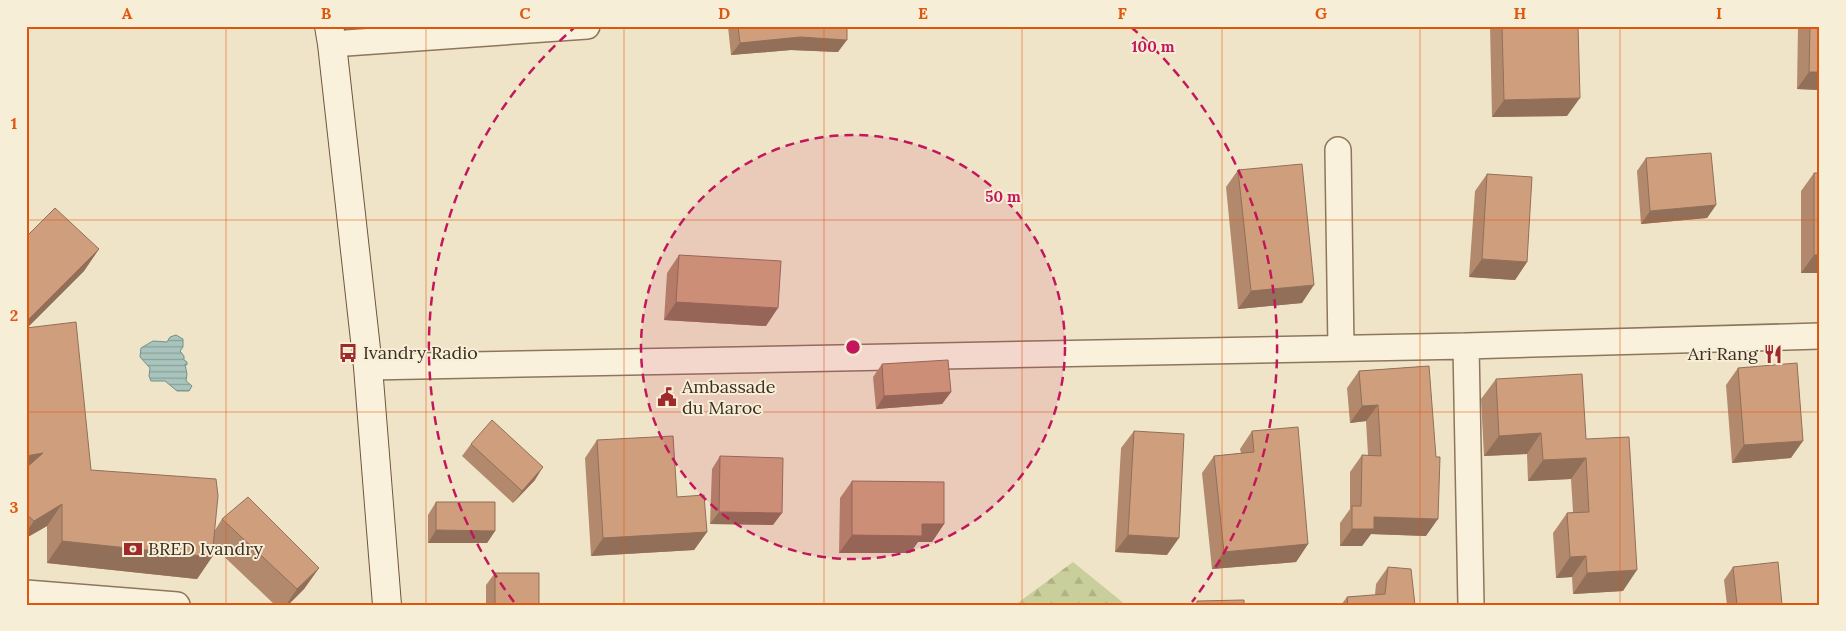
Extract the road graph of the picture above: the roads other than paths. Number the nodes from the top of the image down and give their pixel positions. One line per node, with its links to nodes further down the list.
1 (587, 26): 2 (street)
2 (330, 35): 7 (street)
3 (1338, 150): 6 (street)
4 (1820, 336): 5 (street)
5 (1466, 346): 6 (street); 11 (street)
6 (1341, 348): 7 (street)
7 (368, 368): 10 (street)
8 (26, 593): 9 (street)
9 (177, 605)
10 (387, 605)
11 (1471, 605)

